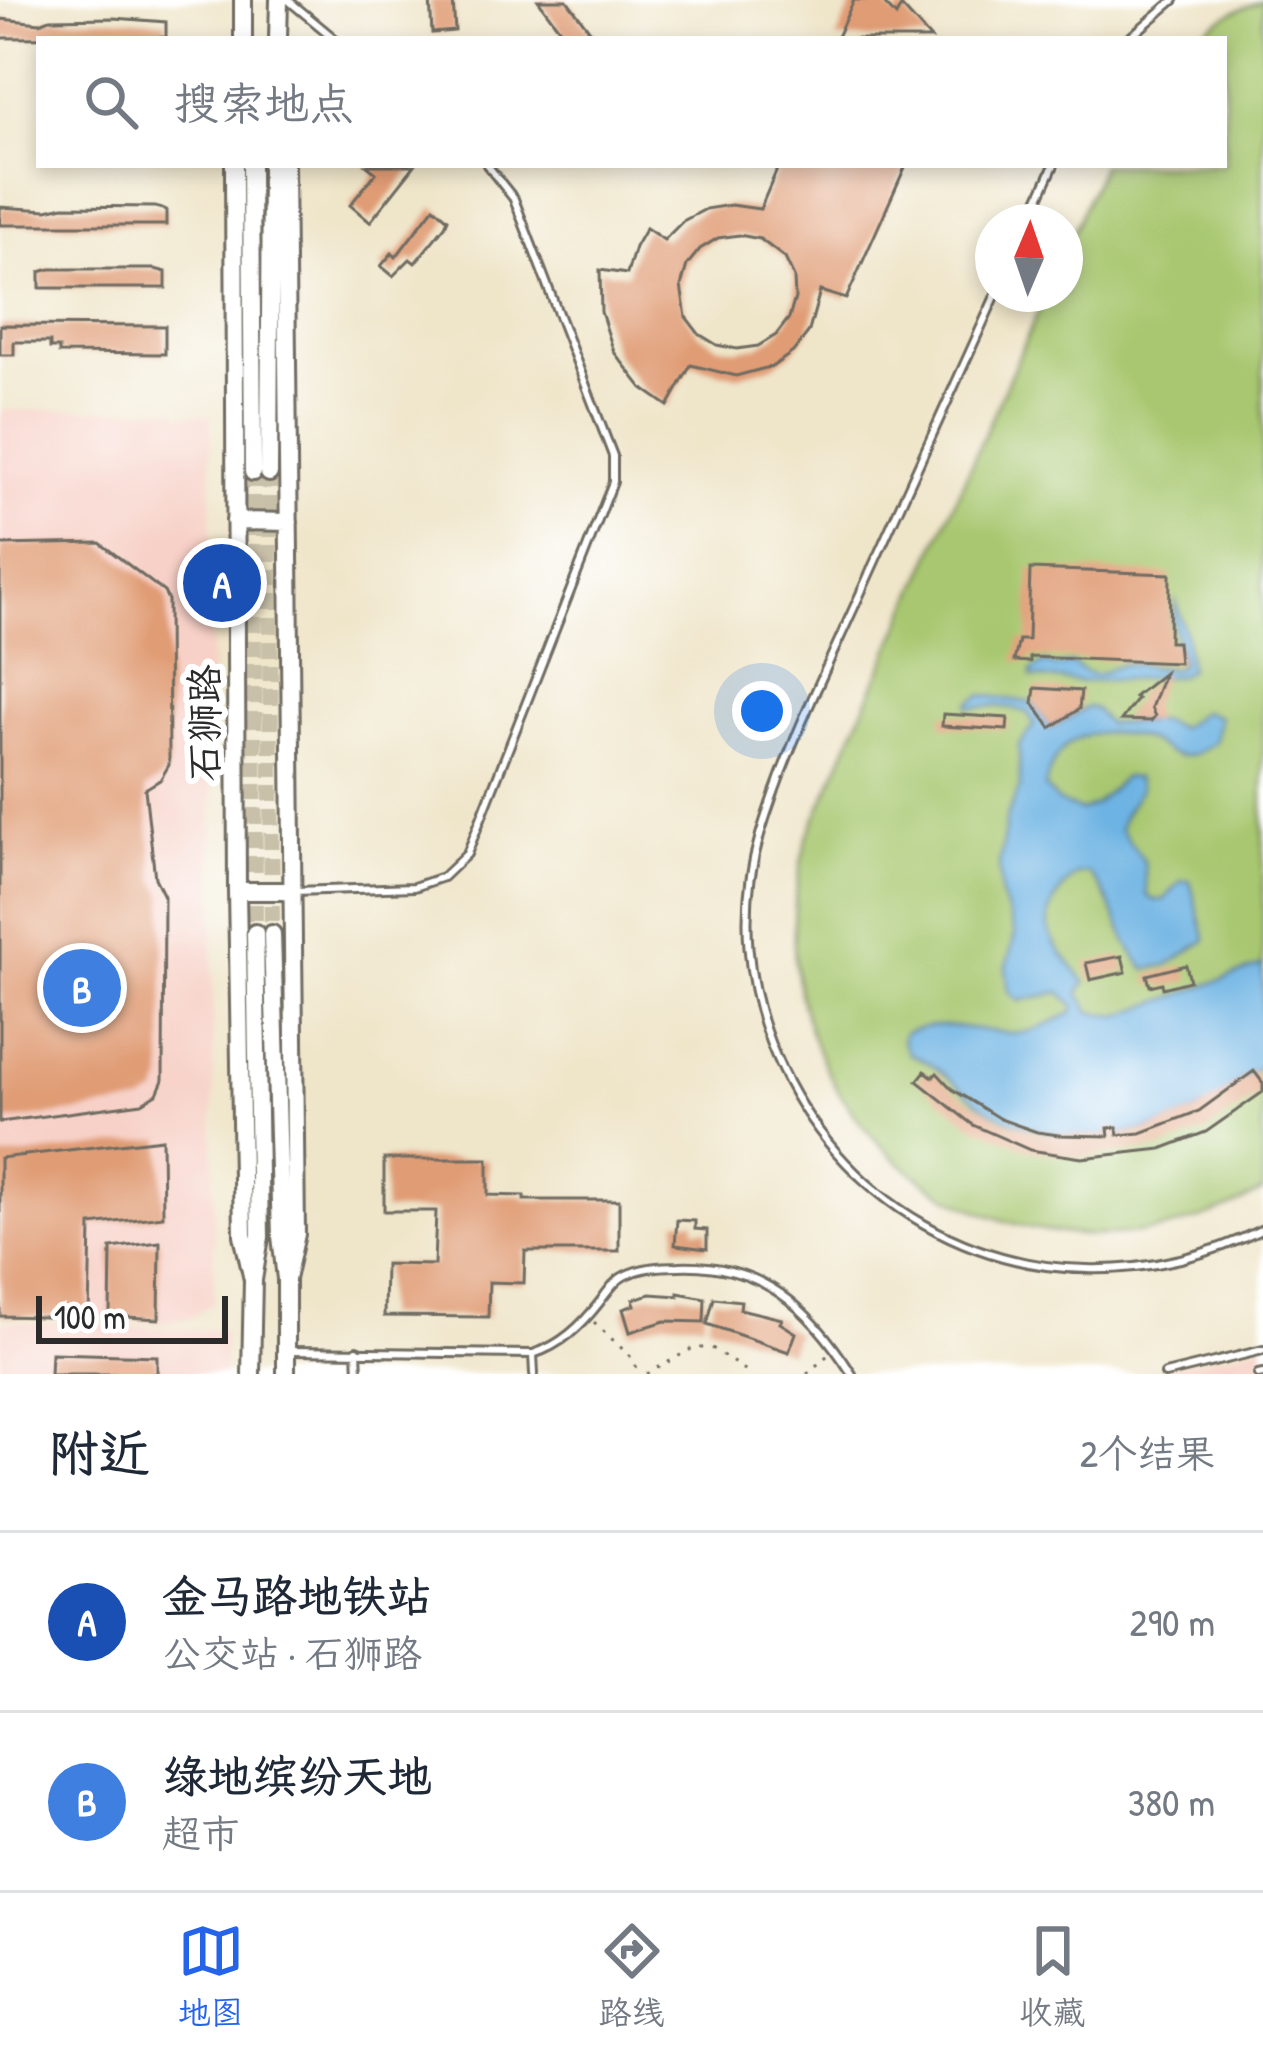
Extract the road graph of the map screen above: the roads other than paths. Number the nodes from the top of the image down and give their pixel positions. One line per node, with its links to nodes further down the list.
1 (243, 0): 4 (street)
2 (283, 0): 5 (street); 6 (lane)
3 (1174, 0): 7 (lane)
4 (243, 36)
5 (278, 36)
6 (331, 36)
7 (1132, 36)
8 (234, 168): 16 (street, 石狮路)
9 (251, 168): 10 (street)
10 (272, 168)
11 (285, 168): 17 (street, 石狮路)
12 (489, 168): 19 (lane)
13 (1053, 168): 14 (lane)
14 (1036, 204)
15 (988, 312): 20 (lane)
16 (235, 521): 17 (street); 18 (street, 石狮路)
17 (289, 522): 19 (street, 石狮路)
18 (237, 891): 19 (street); 22 (street, 石狮路)
19 (291, 891): 21 (street, 石狮路)
20 (1263, 1229)
21 (286, 1279): 22 (street, 石狮路); 25 (street, 石狮路)
22 (253, 1280): 28 (street, 石狮路)
23 (357, 1350): 25 (lane); 26 (lane); 30 (lane)
24 (1263, 1350): 27 (lane)
25 (286, 1351): 29 (street, 石狮路)
26 (533, 1354): 31 (lane); 32 (lane)
27 (1210, 1365): 33 (lane); 34 (lane)
28 (251, 1374)
29 (286, 1374)
30 (358, 1374)
31 (534, 1374)
32 (852, 1374)
33 (1165, 1374)
34 (1215, 1374)

